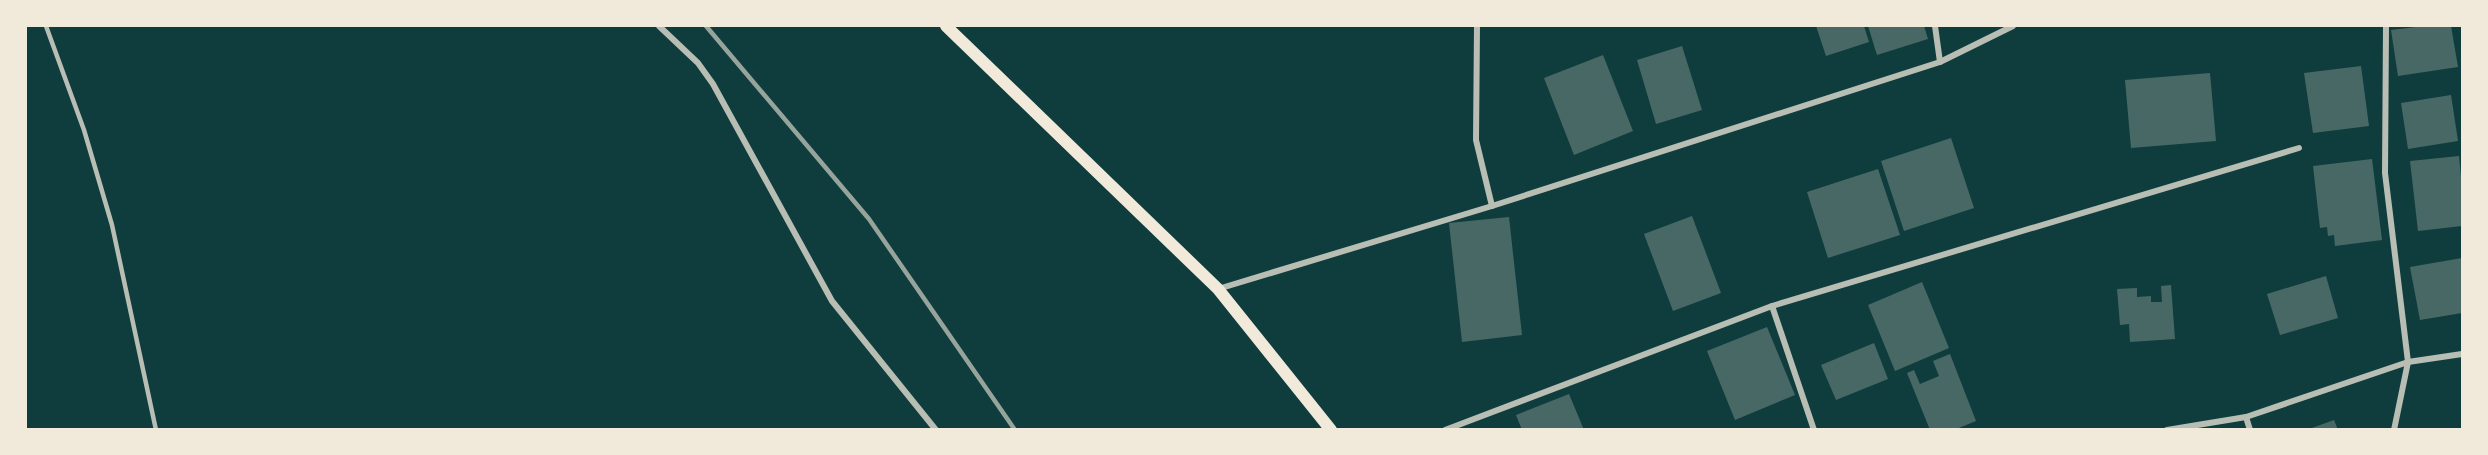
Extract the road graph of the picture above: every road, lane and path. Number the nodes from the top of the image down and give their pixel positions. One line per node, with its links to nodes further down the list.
1 (46, 26): 16 (lane)
2 (659, 26): 17 (street)
3 (946, 26): 11 (main road)
4 (1477, 26): 10 (street)
5 (1935, 26): 8 (street)
6 (2013, 26): 8 (street)
7 (2386, 26): 14 (street)
8 (1940, 62): 10 (street)
9 (2299, 148): 12 (street)
10 (1492, 206): 11 (street)
11 (1218, 289): 18 (main road)
12 (1772, 306): 19 (street); 20 (street)
13 (2463, 354): 14 (street)
14 (2408, 362): 15 (street); 23 (street)
15 (2246, 417): 21 (street); 22 (street)
16 (156, 429)
17 (936, 429)
18 (1331, 429)
19 (1445, 429)
20 (1814, 429)
21 (2168, 429)
22 (2250, 429)
23 (2394, 429)

